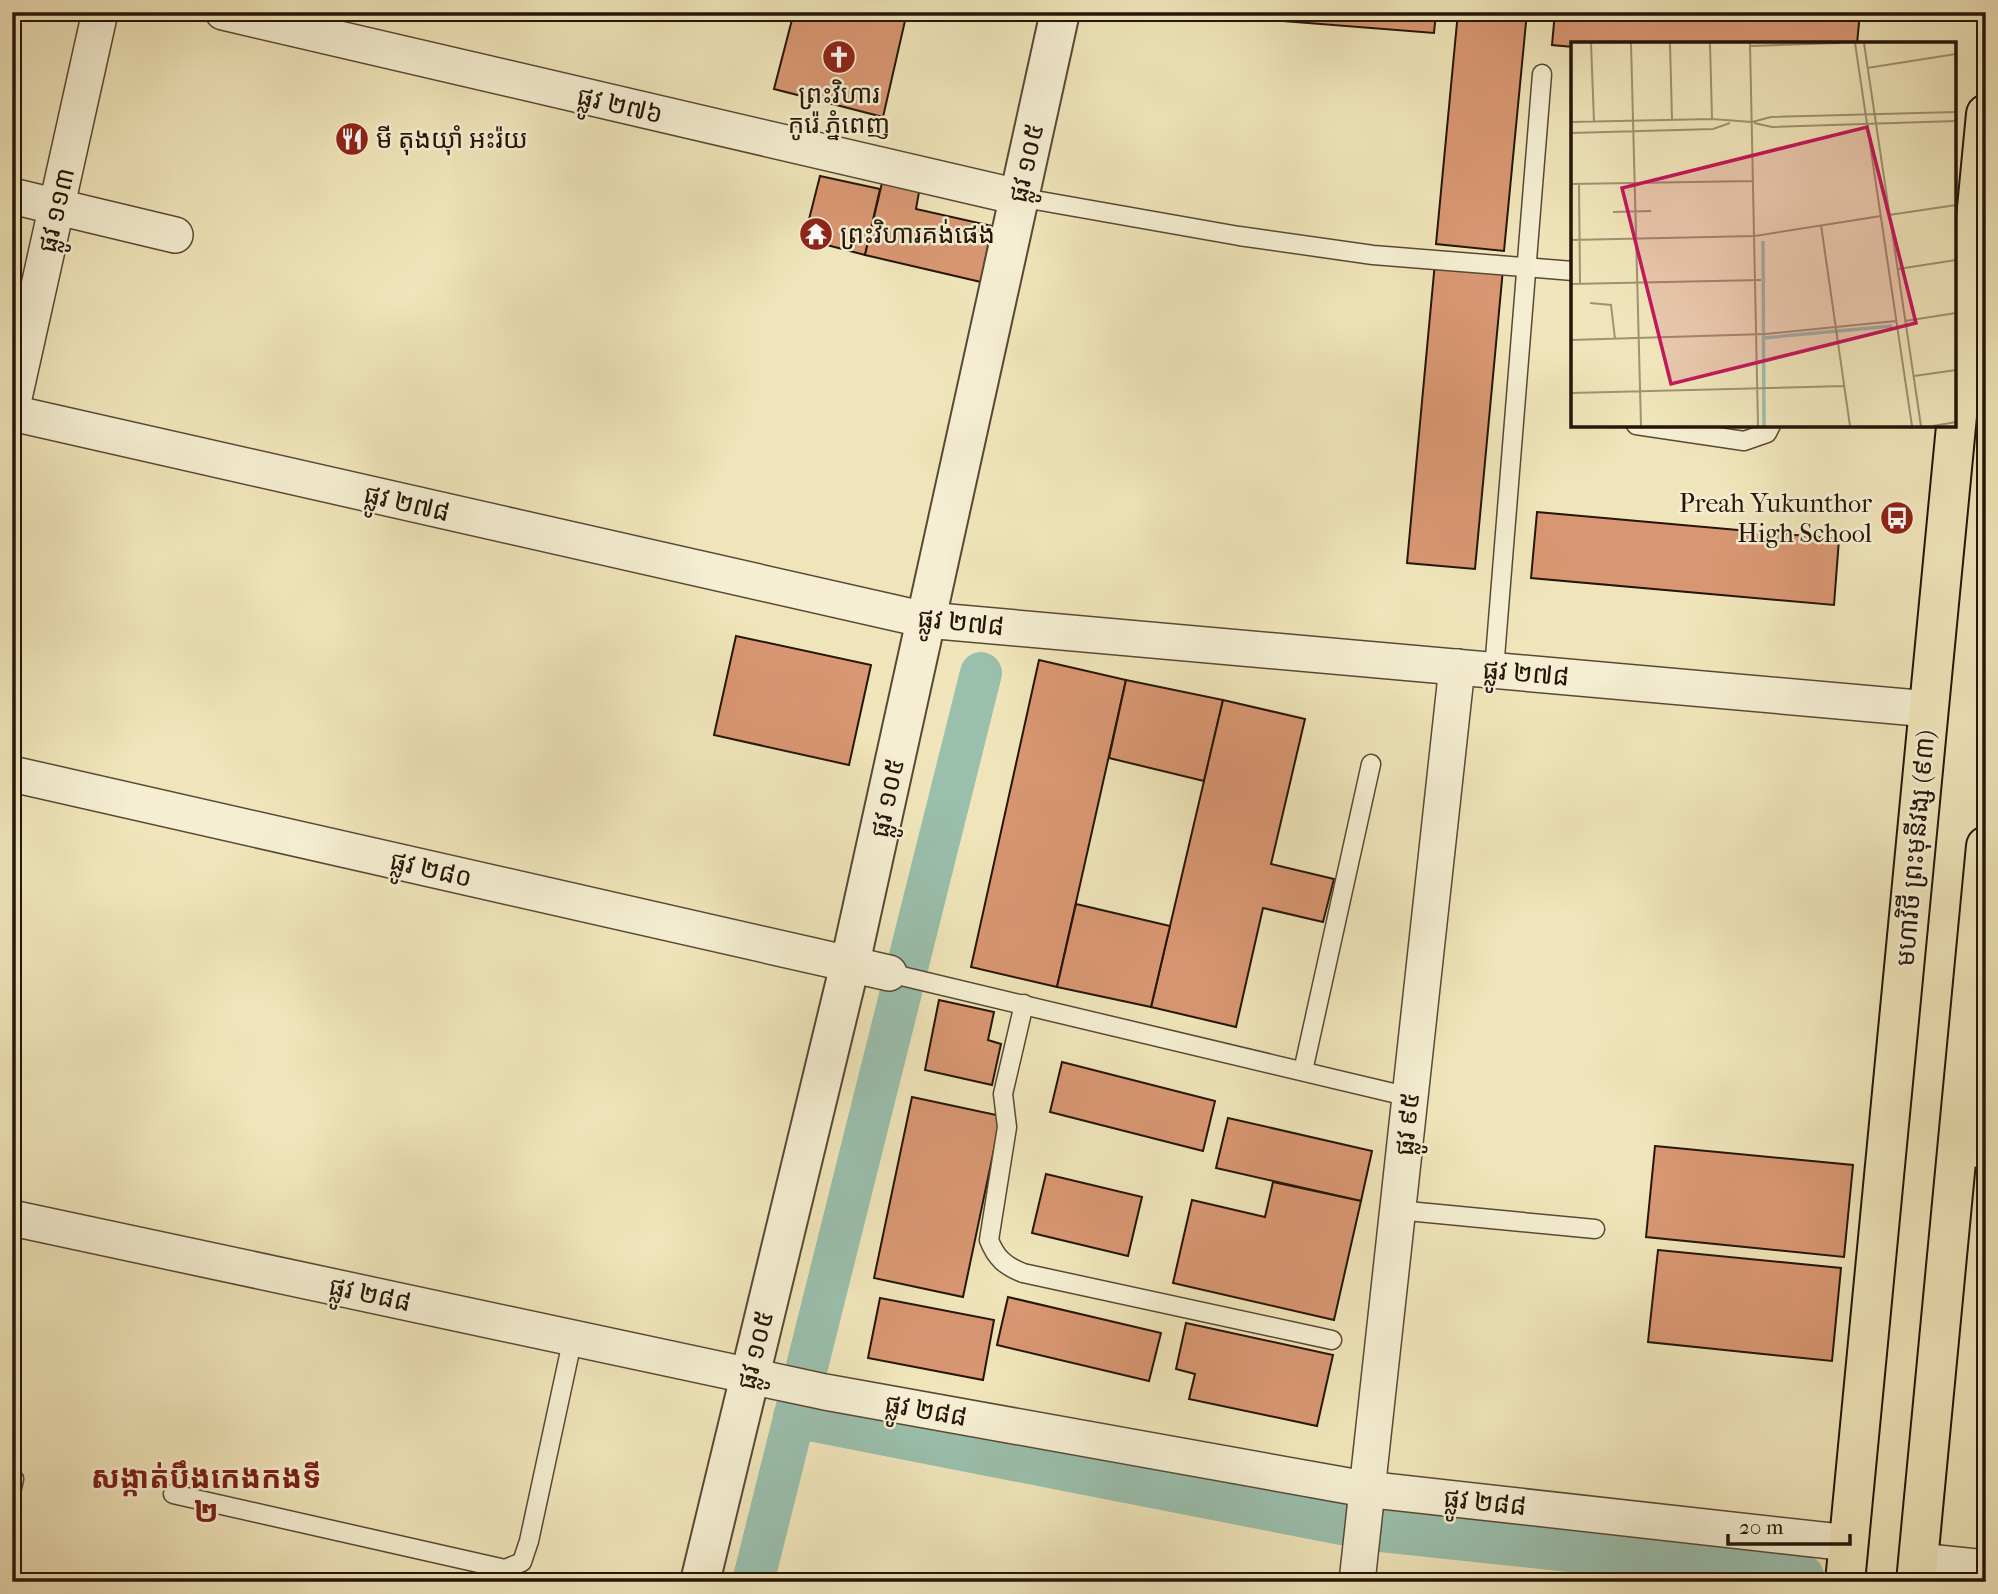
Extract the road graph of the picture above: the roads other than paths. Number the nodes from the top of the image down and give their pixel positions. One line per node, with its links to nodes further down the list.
1 (100, 12): 8 (street, ផ្លូវ ១១៣)
2 (223, 12): 7 (street, ផ្លូវ ២៧៦)
3 (1060, 12): 7 (street, ផ្លូវ ១០៥)
4 (1542, 74): 10 (lane)
5 (1986, 114): 19 (highway, មហាវិថី ព្រះមុនីវង្ស (៩៣))
6 (12, 196): 8 (street)
7 (1018, 197): 10 (lane); 16 (street, ផ្លូវ ១០៥)
8 (56, 206): 9 (street); 12 (street, ផ្លូវ ១១៣)
9 (175, 235)
10 (1526, 268): 11 (lane); 18 (lane)
11 (1571, 271)
12 (12, 407)
13 (12, 413): 16 (street, ផ្លូវ ២៧៨)
14 (1650, 427): 15 (lane)
15 (1771, 427)
16 (926, 620): 17 (street, ផ្លូវ ២៧៨); 23 (street, ផ្លូវ ១០៥)
17 (1457, 667): 18 (street, ផ្លូវ ២៧៨); 27 (street, ផ្លូវ ៩៥)
18 (1494, 670): 19 (street, ផ្លូវ ២៧៨)
19 (1929, 709): 37 (highway, មហាវិថី ព្រះមុនីវង្ស (៩៣))
20 (1371, 764): 26 (lane)
21 (12, 774): 23 (street, ផ្លូវ ២៨០)
22 (1986, 846): 28 (highway)
23 (850, 964): 24 (street, ផ្លូវ ២៨០); 34 (street, ផ្លូវ ១០៥)
24 (905, 976): 25 (lane)
25 (1024, 1004): 26 (lane); 33 (lane)
26 (1303, 1071): 27 (lane)
27 (1410, 1097): 29 (street, ផ្លូវ ៩៥)
28 (1972, 1148): 39 (highway)
29 (1397, 1210): 31 (lane); 36 (street, ផ្លូវ ៩៥)
30 (12, 1218): 32 (street, ផ្លូវ ២៨៨)
31 (1595, 1229)
32 (573, 1337): 34 (street, ផ្លូវ ២៨៨); 35 (lane)
33 (1332, 1340)
34 (766, 1379): 36 (street, ផ្លូវ ២៨៨); 40 (street, ផ្លូវ ១០៥)
35 (173, 1493)
36 (1366, 1496): 37 (street, ផ្លូវ ២៨៨); 41 (street, ផ្លូវ ៩៥)
37 (1849, 1543): 42 (highway, មហាវិថី ព្រះមុនីវង្ស (៩៣))
38 (1986, 1567): 39 (street)
39 (1917, 1571)
40 (700, 1582)
41 (1357, 1582)
42 (1845, 1582)

